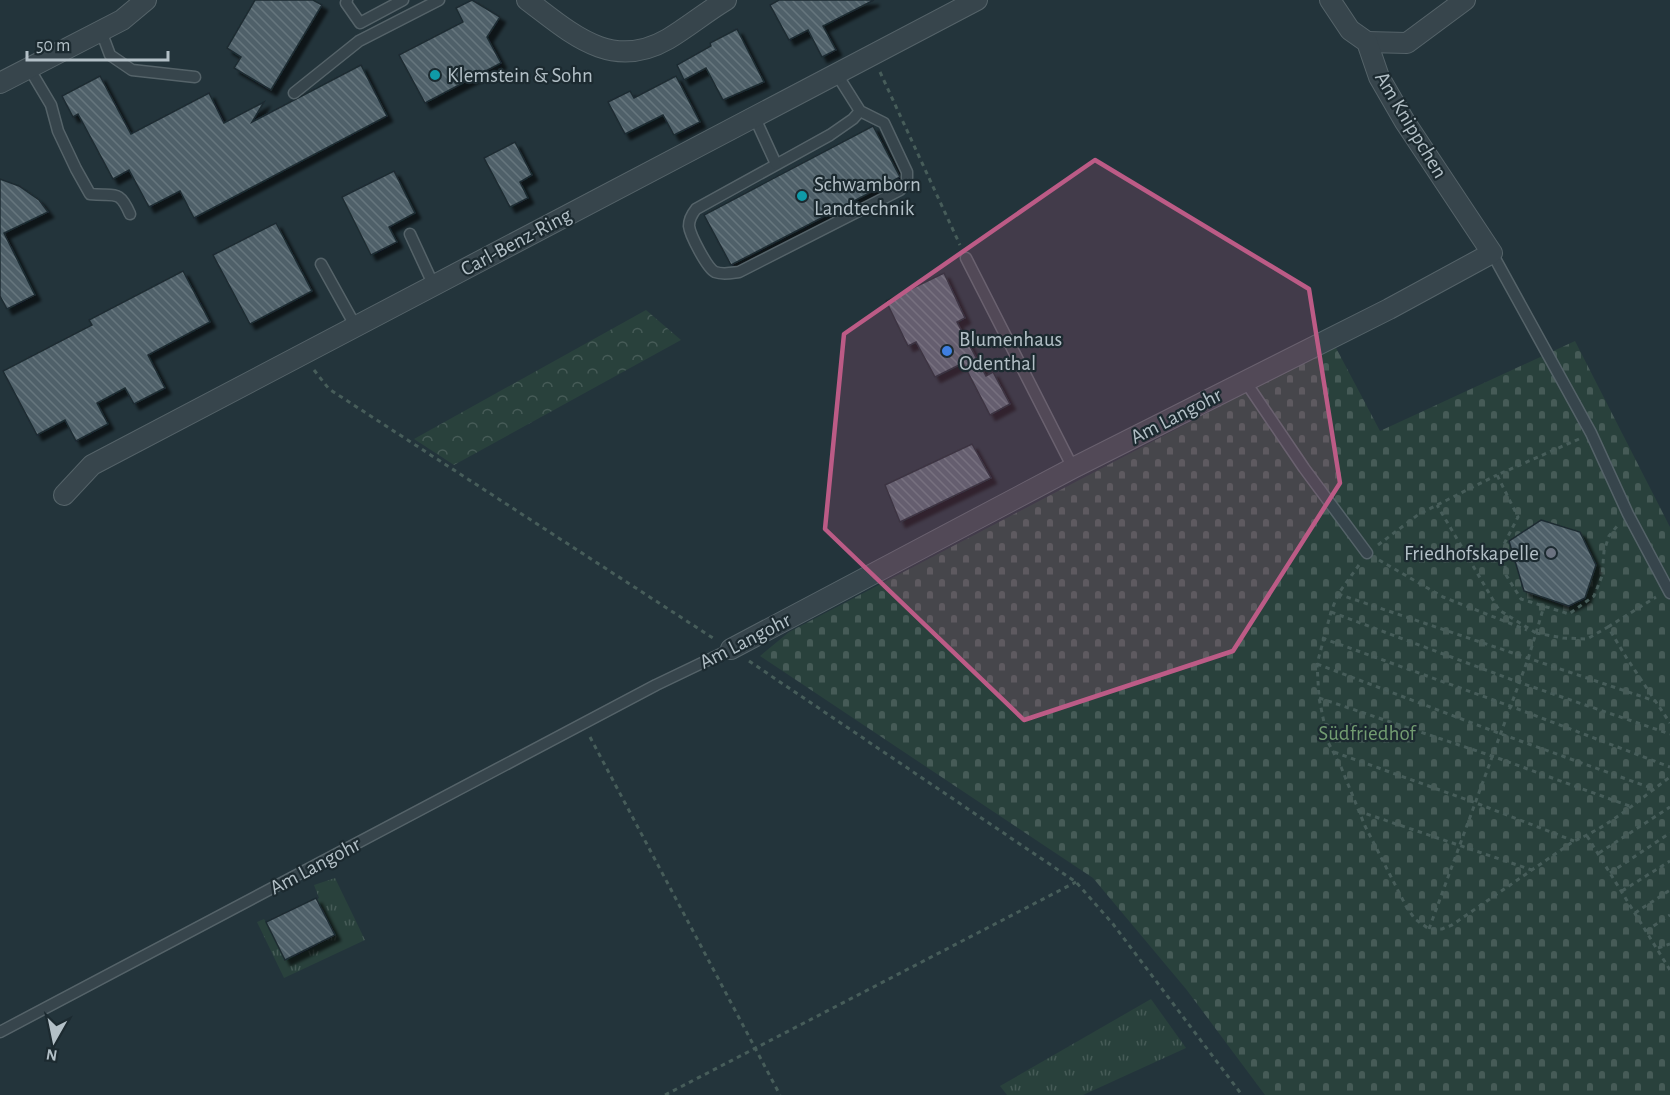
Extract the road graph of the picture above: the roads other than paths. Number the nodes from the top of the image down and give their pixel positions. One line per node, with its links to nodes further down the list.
1 (146, 0): 10 (street)
2 (347, 0): 3 (lane)
3 (403, 0)
4 (439, 0): 16 (lane)
5 (527, 0): 6 (street)
6 (726, 0)
7 (977, 0): 13 (street, Carl-Benz-Ring)
8 (1330, 0): 11 (street)
9 (1466, 0): 11 (street)
10 (101, 31): 12 (street); 14 (lane)
11 (1368, 42): 22 (street, Am Knippchen)
12 (29, 68): 15 (street); 20 (lane)
13 (836, 73): 17 (lane); 18 (street, Carl-Benz-Ring)
14 (195, 77)
15 (0, 83)
16 (294, 93)
17 (860, 111): 19 (lane); 19 (lane)
18 (754, 116): 19 (lane); 25 (street, Carl-Benz-Ring)
19 (776, 164)
20 (130, 214)
21 (410, 234): 25 (lane)
22 (1492, 253): 27 (street, Am Langohr); 31 (lane)
23 (966, 258): 28 (lane)
24 (321, 264): 26 (lane)
25 (434, 286): 26 (street, Carl-Benz-Ring)
26 (357, 327): 29 (street, Carl-Benz-Ring)
27 (1245, 381): 28 (street, Am Langohr); 30 (lane)
28 (1073, 468): 32 (street, Am Langohr)
29 (64, 495)
30 (1366, 553)
31 (1669, 591)
32 (731, 649): 33 (lane, Am Langohr)
33 (0, 1032)

